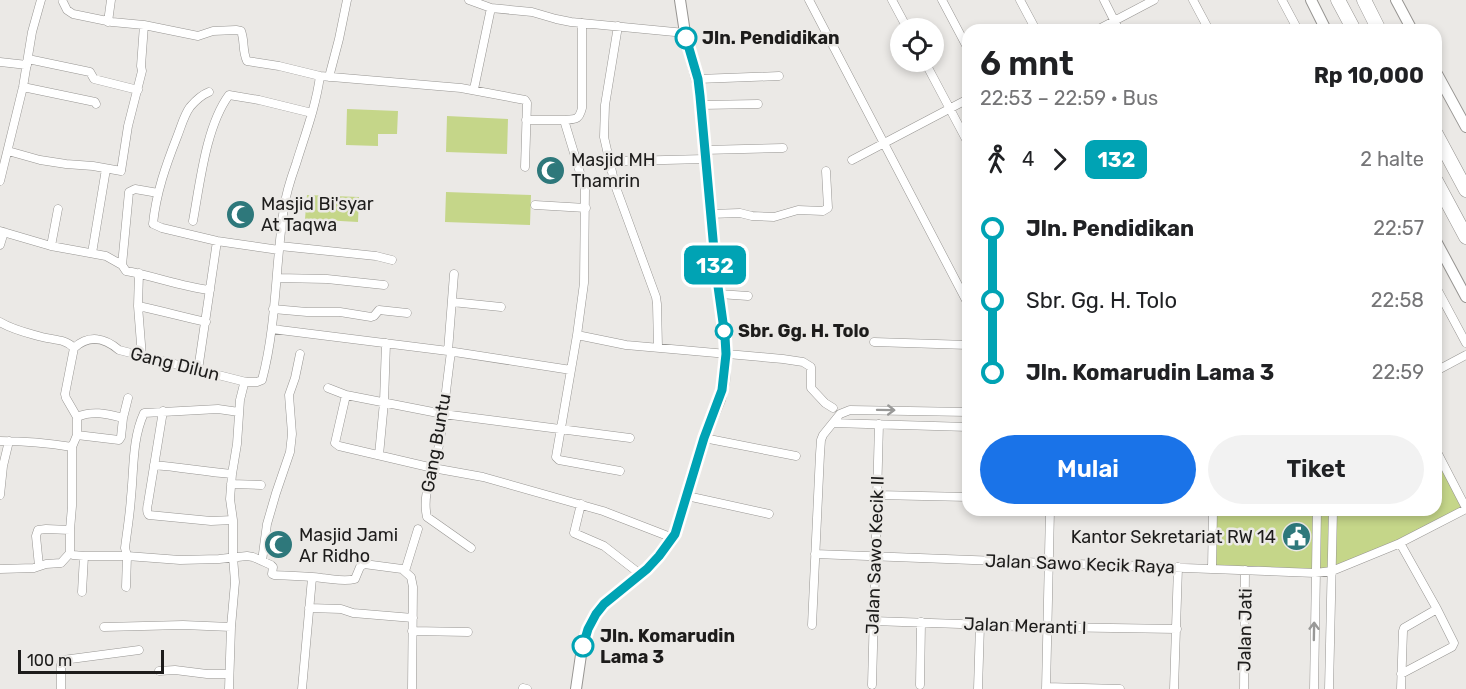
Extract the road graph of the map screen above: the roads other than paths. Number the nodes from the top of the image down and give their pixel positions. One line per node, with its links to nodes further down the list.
1 (41, 0): 38 (street)
2 (111, 0): 22 (street)
3 (347, 0): 42 (street)
4 (469, 0): 19 (street)
5 (680, 0): 35 (street)
6 (809, 0): 61 (street)
7 (892, 0): 20 (street)
8 (942, 0): 36 (street)
9 (1020, 0): 24 (street)
10 (1104, 0): 21 (street)
11 (1154, 0): 21 (street)
12 (1193, 0): 27 (street)
13 (1282, 0): 28 (street)
14 (1311, 0): 29 (street)
15 (1338, 0): 30 (highway)
16 (1364, 0): 31 (highway)
17 (1396, 0): 32 (street)
18 (63, 2): 22 (street)
19 (491, 8): 23 (street); 46 (street)
20 (902, 18)
21 (1115, 21): 25 (street); 26 (street)
22 (108, 22): 33 (street)
23 (582, 23): 34 (street); 56 (street)
24 (1033, 24)
25 (1109, 24)
26 (1116, 24)
27 (1206, 24)
28 (1295, 24)
29 (1323, 24)
30 (1351, 24)
31 (1376, 24)
32 (1409, 24)
33 (144, 26): 40 (street); 47 (street)
34 (618, 26): 35 (street); 113 (street)
35 (685, 33): 43 (street)
36 (962, 38)
37 (0, 62): 38 (street)
38 (27, 62): 45 (street); 47 (street)
39 (930, 72): 53 (street)
40 (320, 76): 42 (street); 54 (street)
41 (779, 76): 43 (street)
42 (329, 77): 46 (street)
43 (698, 79): 52 (street)
44 (1442, 83): 57 (street)
45 (23, 87): 50 (street); 60 (street)
46 (474, 89): 55 (street)
47 (138, 90): 69 (street)
48 (209, 92): 74 (street)
49 (962, 102): 53 (street)
50 (96, 104)
51 (758, 104): 52 (street)
52 (701, 105): 65 (street)
53 (950, 108): 58 (street); 61 (street)
54 (312, 113): 79 (street); 85 (street)
55 (526, 120): 56 (street); 68 (street)
56 (564, 120): 76 (street)
57 (1466, 127)
58 (962, 131)
59 (0, 135): 60 (street)
60 (10, 138): 64 (street)
61 (884, 143): 66 (street); 95 (street)
62 (1442, 145): 72 (highway)
63 (783, 148): 65 (street)
64 (8, 152): 69 (street); 71 (street)
65 (705, 154): 67 (street); 78 (street)
66 (852, 160)
67 (625, 161)
68 (525, 167)
69 (106, 169): 87 (street)
70 (826, 171): 78 (street)
71 (0, 181)
72 (1466, 190)
73 (1442, 192): 81 (highway)
74 (158, 193): 82 (street); 89 (street)
75 (535, 205): 76 (street)
76 (586, 208): 108 (street)
77 (58, 209): 84 (street)
78 (710, 214): 96 (street)
79 (193, 221)
80 (2, 231): 83 (street); 84 (street)
81 (1466, 237)
82 (217, 241): 85 (street); 94 (street)
83 (0, 245)
84 (51, 246): 87 (street)
85 (279, 248): 88 (street); 92 (street)
86 (1442, 252): 98 (street)
87 (92, 253): 89 (street)
88 (392, 260)
89 (122, 265): 90 (street)
90 (139, 273): 94 (street); 101 (street)
91 (454, 274): 100 (street, Gang Buntu)
92 (277, 278): 93 (street); 103 (street)
93 (384, 285)
94 (210, 290): 105 (street)
95 (962, 292)
96 (719, 294): 97 (street); 117 (street)
97 (748, 296)
98 (1466, 297)
99 (1442, 298): 111 (street)
100 (452, 302): 102 (street); 115 (street, Gang Buntu)
101 (138, 306): 105 (street); 119 (street)
102 (501, 307)
103 (273, 309): 104 (street); 107 (street)
104 (407, 313)
105 (206, 322): 121 (street)
106 (0, 323): 114 (street)
107 (272, 329): 110 (street); 123 (street, Gang Dilun)
108 (577, 335): 113 (street); 122 (street)
109 (874, 342): 112 (street)
110 (386, 343): 115 (street); 127 (street)
111 (1466, 343)
112 (962, 345)
113 (658, 347): 117 (street)
114 (74, 348): 119 (street, Gang Dilun); 133 (street)
115 (450, 351): 122 (street); 132 (street, Gang Buntu)
116 (300, 354): 176 (street)
117 (726, 354): 128 (street); 141 (street)
118 (1466, 355): 120 (street)
119 (142, 357): 121 (street, Gang Dilun)
120 (1442, 368)
121 (198, 370): 123 (street, Gang Dilun)
122 (571, 370): 138 (street)
123 (246, 382): 130 (street)
124 (328, 388): 125 (street)
125 (346, 395): 127 (street); 144 (street)
126 (128, 398): 134 (street)
127 (384, 402): 132 (street); 144 (street)
128 (833, 408)
129 (163, 411): 130 (street); 147 (street); 173 (street)
130 (239, 412): 150 (street)
131 (962, 412): 135 (street, one-way to 131)
132 (443, 414): 138 (street); 148 (street, Gang Buntu)
133 (77, 417): 134 (street); 139 (street)
134 (123, 418): 139 (street)
135 (833, 423): 136 (street); 171 (street)
136 (879, 424): 137 (street); 154 (street, Jalan Sawo Kecik II)
137 (962, 427)
138 (561, 428): 140 (street); 149 (street)
139 (77, 435): 143 (street)
140 (630, 438)
141 (704, 438): 145 (street); 155 (street)
142 (4, 441): 143 (street); 153 (street)
143 (72, 447): 166 (street)
144 (379, 455): 148 (street)
145 (796, 456)
146 (1442, 462): 158 (street)
147 (154, 465): 150 (street); 164 (street)
148 (433, 468): 157 (street); 169 (street, Gang Buntu)
149 (620, 471)
150 (232, 474): 151 (street)
151 (231, 484): 152 (street); 164 (street)
152 (261, 485)
153 (0, 495)
154 (877, 495): 156 (street); 175 (street, Jalan Sawo Kecik II)
155 (687, 496): 159 (street); 167 (street)
156 (962, 497)
157 (581, 504): 167 (street); 186 (street)
158 (1466, 508): 168 (street, Jalan Sawo Kecik Raya)
159 (769, 514)
160 (1050, 516): 177 (street)
161 (1213, 516): 181 (street)
162 (1317, 516): 185 (street)
163 (1333, 516): 184 (street)
164 (233, 520): 174 (street)
165 (418, 529): 182 (street)
166 (70, 530): 170 (street); 178 (street)
167 (673, 538): 186 (street)
168 (1400, 543): 184 (street, Jalan Sawo Kecik Raya); 191 (street)
169 (471, 548)
170 (70, 553): 172 (street); 178 (street)
171 (814, 554): 175 (street, Jalan Sawo Kecik Raya); 195 (street)
172 (84, 556): 173 (street); 189 (street)
173 (127, 556): 174 (street); 188 (street)
174 (233, 556): 176 (street); 198 (street)
175 (875, 556): 177 (street, Jalan Sawo Kecik Raya); 193 (street, Jalan Sawo Kecik II)
176 (262, 561): 187 (street)
177 (1049, 563): 179 (street, Jalan Sawo Kecik Raya); 199 (street)
178 (39, 566): 180 (street)
179 (1178, 567): 181 (street, Jalan Sawo Kecik Raya); 200 (street)
180 (0, 569)
181 (1212, 569): 183 (street, Jalan Sawo Kecik Raya)
182 (405, 570): 187 (street); 192 (street)
183 (1245, 570): 185 (street, Jalan Sawo Kecik Raya); 220 (street, Jalan Jati)
184 (1332, 571): 185 (street, Jalan Sawo Kecik Raya); 221 (street)
185 (1315, 573): 210 (street, one-way to 185)
186 (640, 574): 215 (street)
187 (312, 578): 190 (street)
188 (126, 587)
189 (82, 592)
190 (309, 608): 192 (street); 213 (street)
191 (1437, 609): 206 (street); 206 (street)
192 (413, 618): 201 (street)
193 (873, 621): 194 (street, Jalan Meranti I); 207 (street, Jalan Sawo Kecik II)
194 (921, 622): 196 (street, Jalan Meranti I); 208 (street)
195 (812, 625)
196 (980, 625): 199 (street, Jalan Meranti I); 216 (street)
197 (104, 627): 198 (street)
198 (231, 627): 205 (street)
199 (1047, 627): 200 (street, Jalan Meranti I); 209 (street)
200 (1177, 629): 219 (street)
201 (412, 631): 202 (street); 214 (street)
202 (468, 632)
203 (139, 650): 211 (street)
204 (159, 670): 205 (street)
205 (229, 674): 212 (street)
206 (1401, 674): 222 (street)
207 (872, 685)
208 (920, 685)
209 (1046, 688): 217 (street)
210 (1314, 688): 221 (street)
211 (61, 689)
212 (229, 689)
213 (302, 689)
214 (412, 689)
215 (576, 689)
216 (978, 689)
217 (1106, 689): 218 (street)
218 (1120, 689)
219 (1174, 689)
220 (1244, 689)
221 (1329, 689)
222 (1401, 689)

